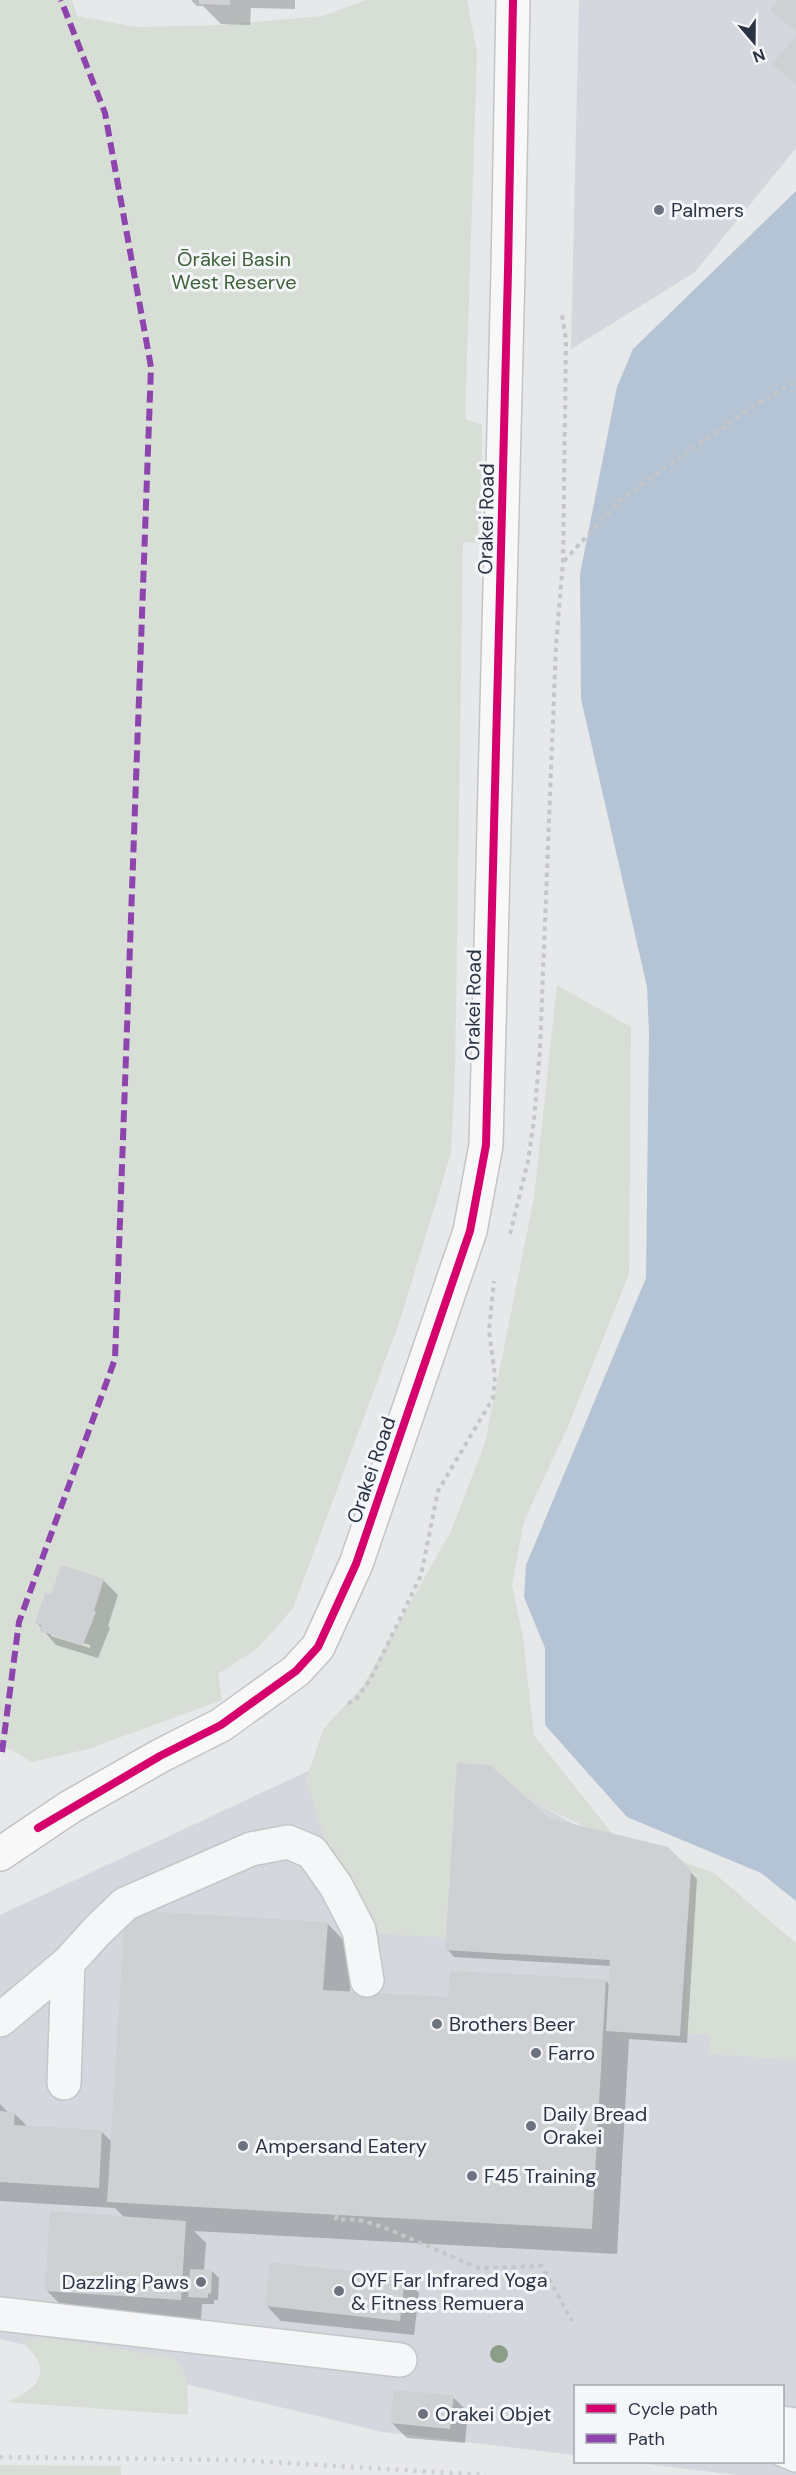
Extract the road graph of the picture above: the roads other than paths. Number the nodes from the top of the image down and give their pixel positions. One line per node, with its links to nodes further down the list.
1 (513, 0): 2 (main road, Orakei Road)
2 (2, 1848)
3 (69, 1963): 4 (lane); 5 (lane); 6 (lane)
4 (367, 1980)
5 (0, 2020)
6 (64, 2083)
7 (0, 2313): 8 (lane)
8 (400, 2360)

